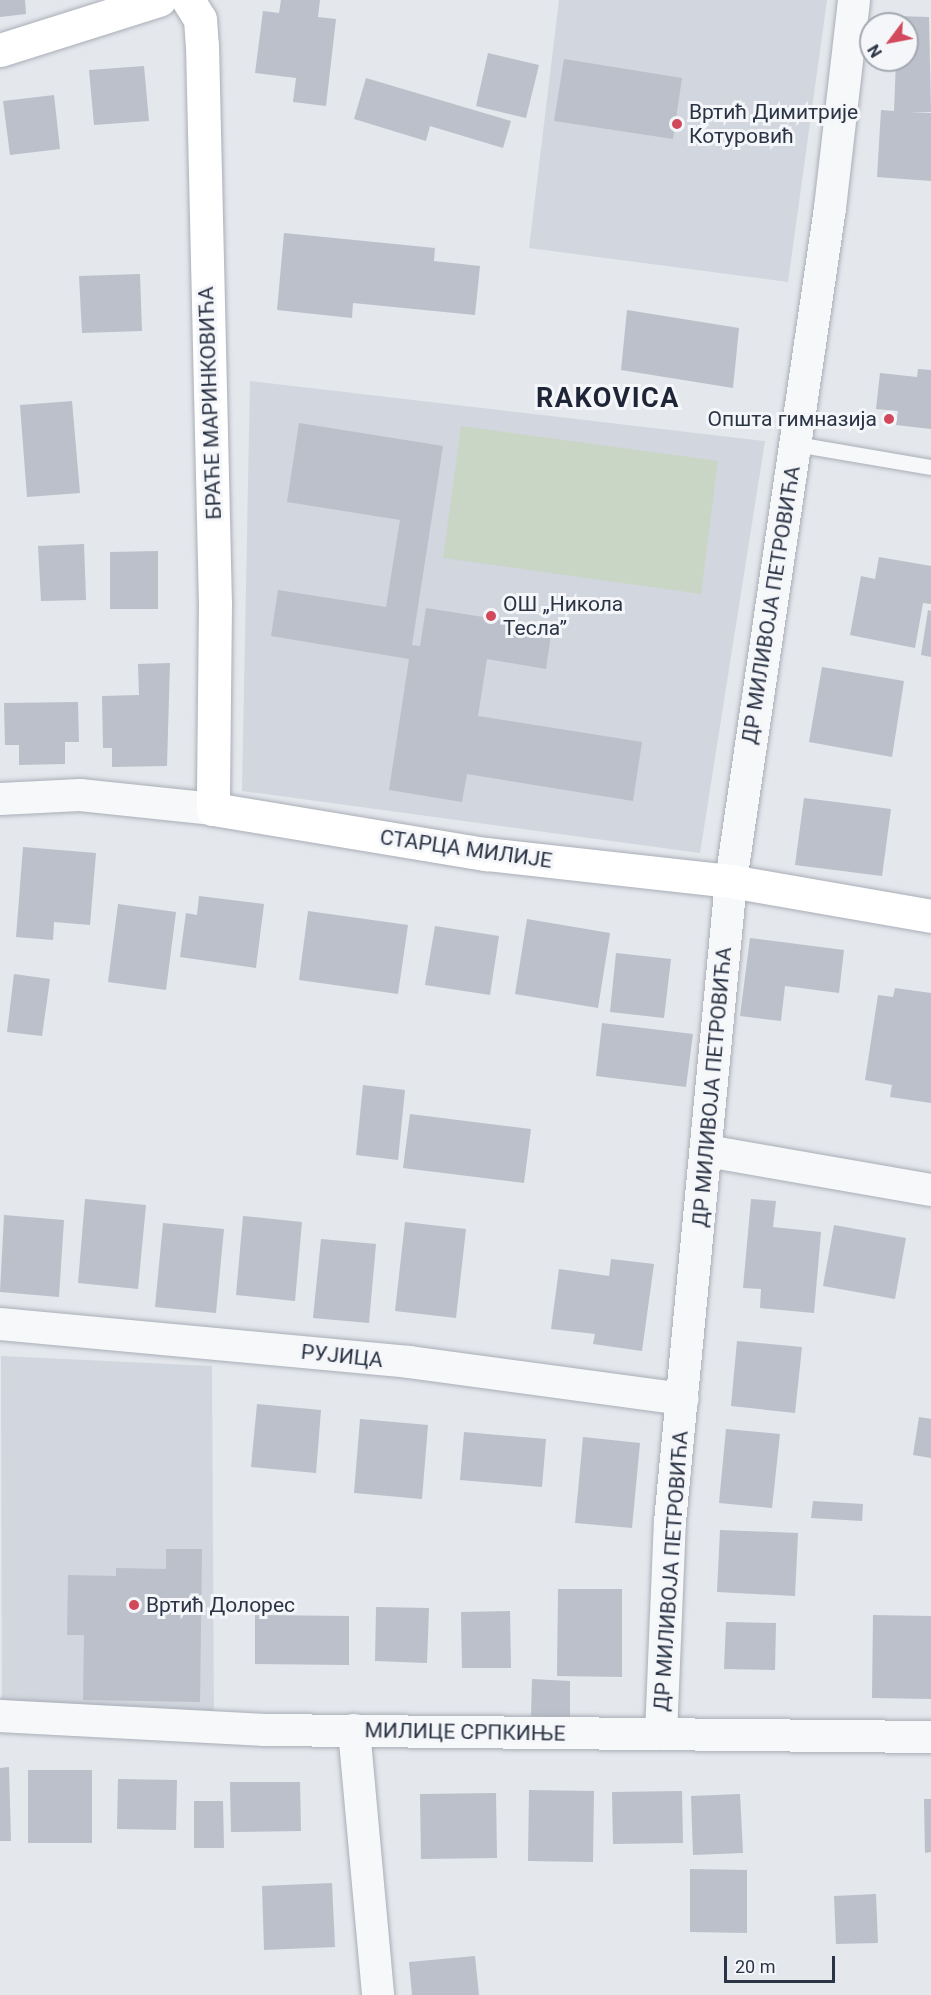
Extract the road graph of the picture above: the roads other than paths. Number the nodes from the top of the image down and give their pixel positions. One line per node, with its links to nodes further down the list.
1 (159, 0): 4 (street)
2 (188, 0): 8 (street, БРАЋЕ МАРИНКОВИЋА)
3 (854, 0): 5 (street, ДР МИЛИВОЈА ПЕТРОВИЋА)
4 (0, 50)
5 (796, 444): 6 (lane, ДР МИЛИВОЈА ПЕТРОВИЋА); 9 (street, ДР МИЛИВОЈА ПЕТРОВИЋА)
6 (931, 467)
7 (0, 799): 8 (street, СТАРЦА МИЛИЈЕ)
8 (213, 809): 9 (street, СТАРЦА МИЛИЈЕ)
9 (731, 881): 10 (street, СТАРЦА МИЛИЈЕ); 11 (street, ДР МИЛИВОЈА ПЕТРОВИЋА)
10 (931, 916)
11 (706, 1151): 12 (street); 14 (street, ДР МИЛИВОЈА ПЕТРОВИЋА)
12 (931, 1190)
13 (0, 1324): 14 (street, РУЈИЦА)
14 (683, 1399): 17 (street, ДР МИЛИВОЈА ПЕТРОВИЋА)
15 (0, 1716): 16 (street, МИЛИЦЕ СРПКИЊЕ)
16 (354, 1730): 17 (street, МИЛИЦЕ СРПКИЊЕ); 19 (street)
17 (661, 1734): 18 (street, МИЛИЦЕ СРПКИЊЕ)
18 (931, 1737)
19 (378, 1995)

